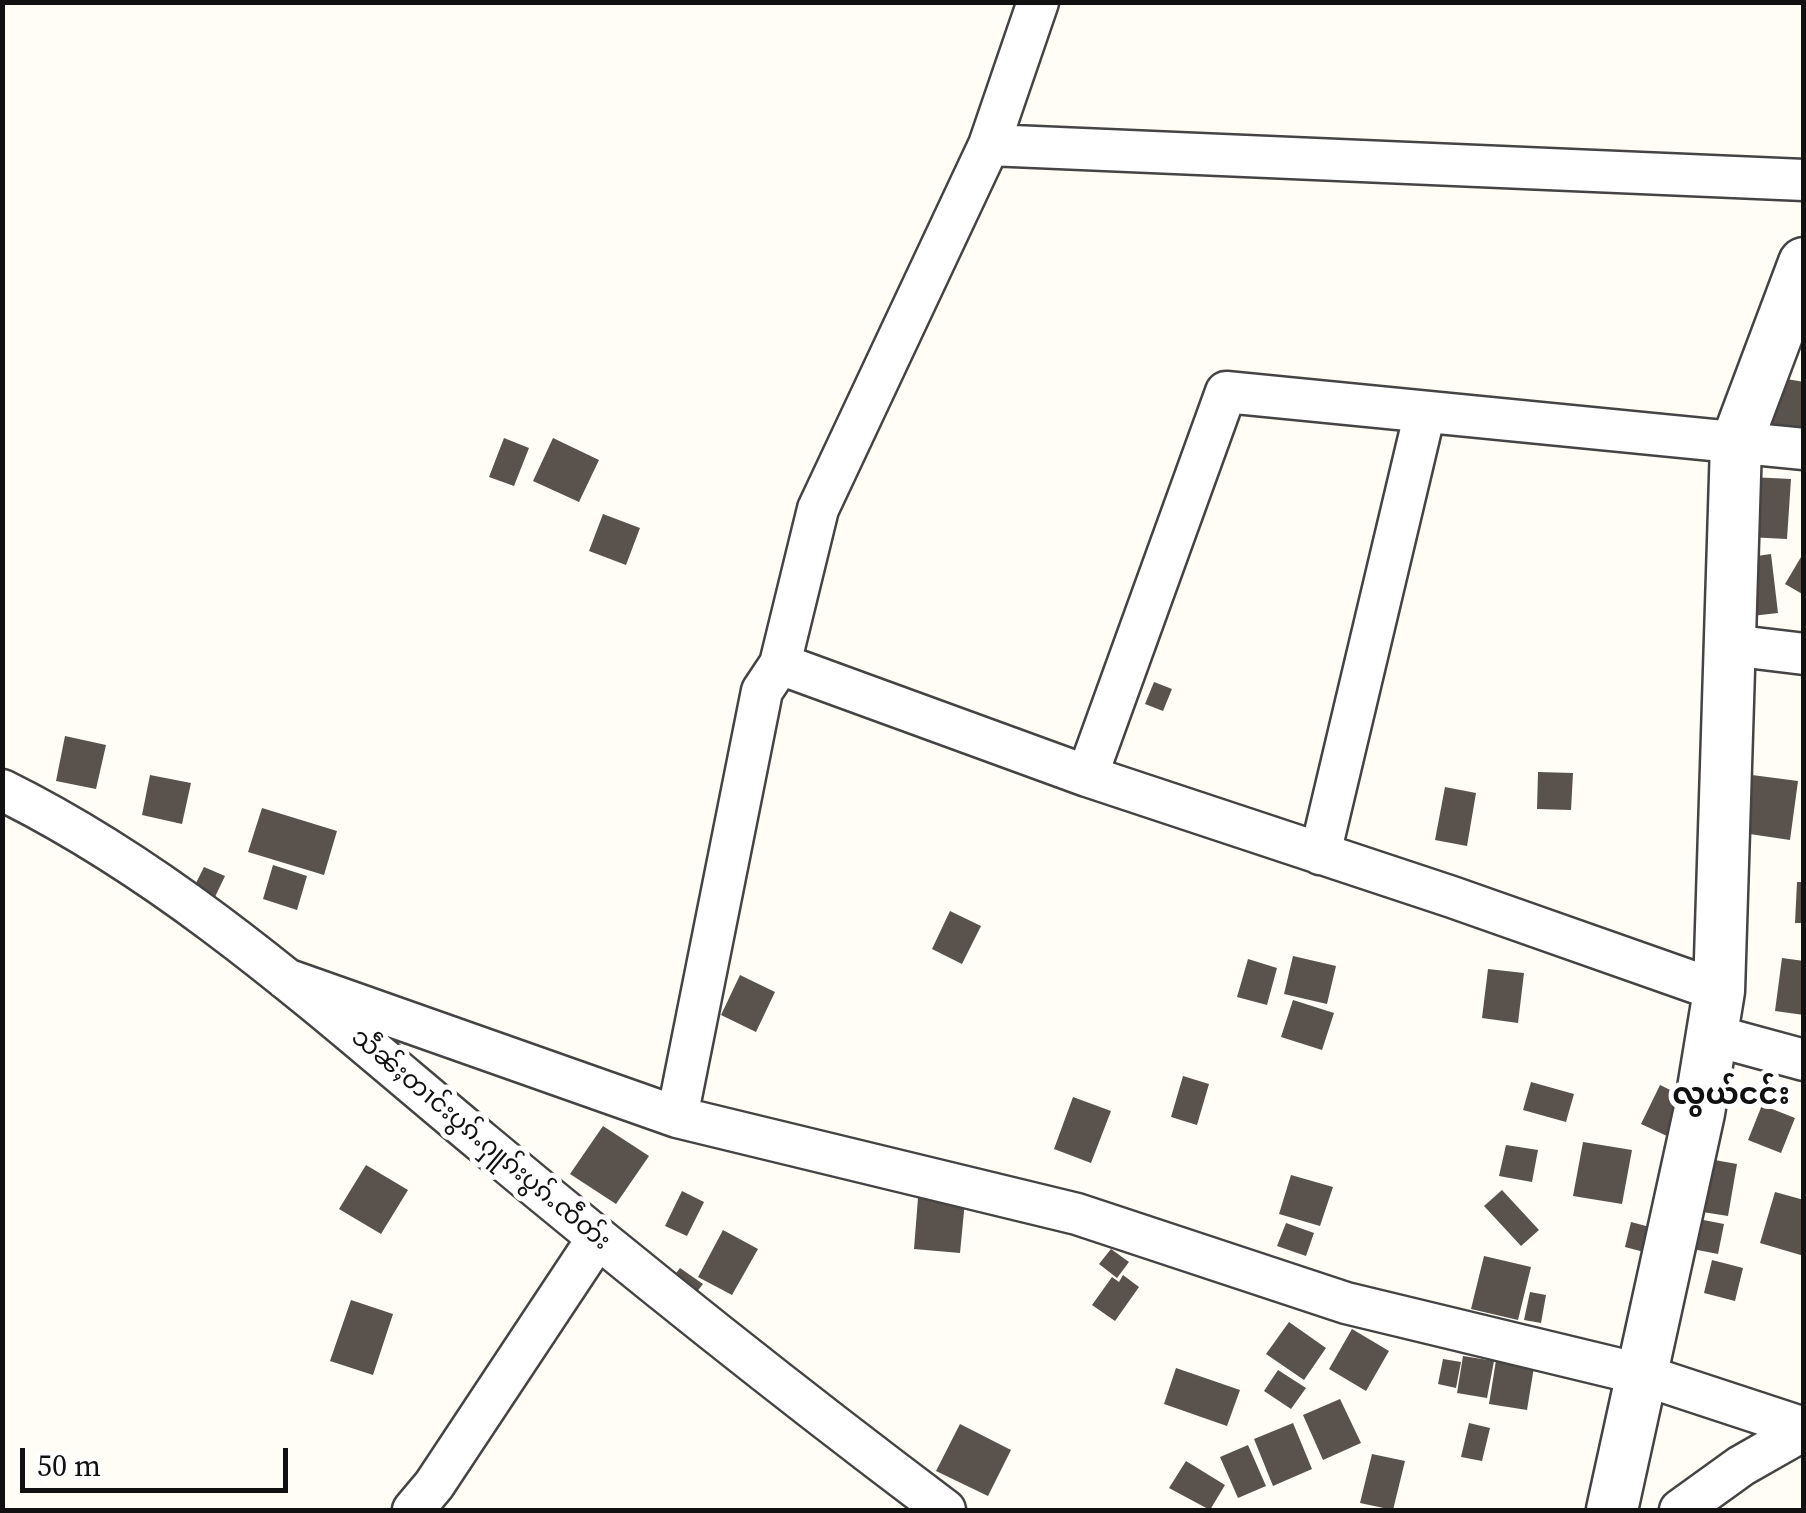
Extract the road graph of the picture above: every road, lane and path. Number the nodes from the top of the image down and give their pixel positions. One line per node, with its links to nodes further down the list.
1 (1038, 2): 2 (street)
2 (989, 145): 3 (street); 10 (street)
3 (1804, 180)
4 (1804, 263): 6 (street)
5 (1425, 412): 6 (street); 11 (street); 13 (street)
6 (1736, 444): 7 (street); 8 (street)
7 (1804, 449)
8 (1730, 645): 9 (street); 15 (street)
9 (1804, 654)
10 (780, 664): 11 (street); 17 (street)
11 (1087, 776): 13 (street)
12 (2, 790): 14 (street, သဵၼ်ႈတၢင်းပွၵ်ႉႁူၵ်းပွၵ်ႉၸဵတ်း)
13 (1320, 854): 15 (street)
14 (286, 979): 17 (street); 18 (street, သဵၼ်ႈတၢင်းပွၵ်ႉႁူၵ်းပွၵ်ႉၸဵတ်း)
15 (1715, 1013): 16 (street); 19 (street)
16 (1804, 1060)
17 (677, 1117): 19 (street)
18 (597, 1239): 21 (street); 22 (street, သဵၼ်ႈတၢင်းပွၵ်ႉႁူၵ်းပွၵ်ႉၸဵတ်း)
19 (1640, 1374): 20 (street); 23 (street)
20 (1804, 1429): 24 (street)
21 (413, 1510)
22 (945, 1510)
23 (1612, 1510)
24 (1680, 1510)

